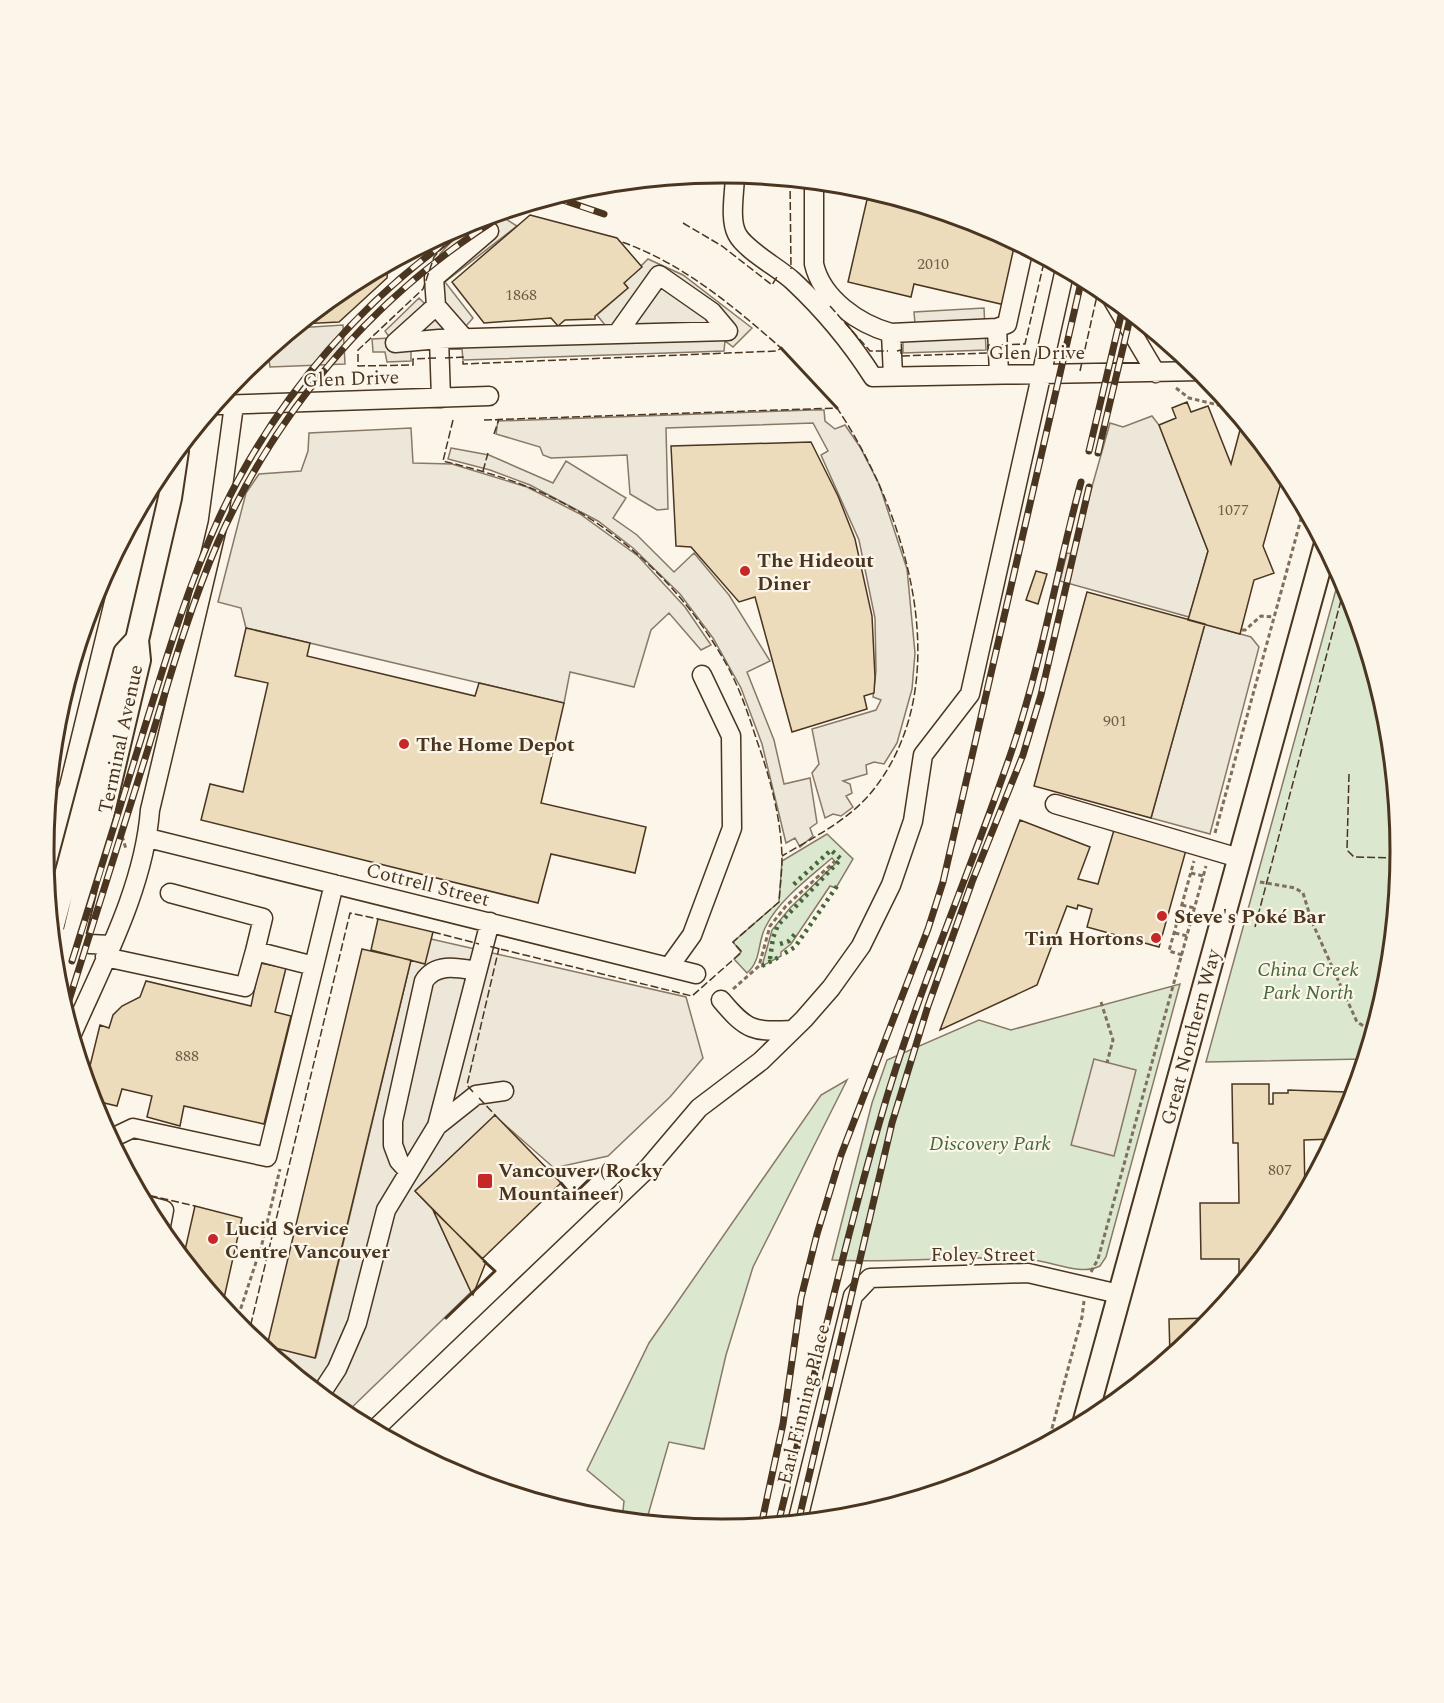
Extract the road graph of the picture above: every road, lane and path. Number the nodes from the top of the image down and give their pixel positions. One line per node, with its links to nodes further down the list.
1 (735, 184): 17 (street, Glen Drive)
2 (814, 190): 9 (street)
3 (489, 231): 6 (street)
4 (1022, 255): 8 (street)
5 (1063, 277): 16 (street)
6 (436, 306): 11 (street); 12 (street)
7 (1123, 318): 14 (street)
8 (997, 328): 9 (street); 15 (street)
9 (891, 333): 17 (street)
10 (617, 334): 10 (street); 11 (street)
11 (464, 338): 12 (street)
12 (439, 339): 20 (street)
13 (1186, 372): 14 (street, Glen Drive)
14 (1156, 373): 16 (street, Glen Drive)
15 (999, 374): 16 (street, Glen Drive); 17 (street, Glen Drive)
16 (1041, 375): 63 (street)
17 (893, 376)
18 (1176, 388): 23 (path)
19 (489, 396): 20 (street, Glen Drive)
20 (441, 398): 22 (street, Glen Drive)
21 (226, 405): 22 (street, Glen Drive)
22 (234, 405): 32 (street)
23 (1218, 405)
24 (174, 470): 49 (main road, Terminal Avenue)
25 (1301, 518): 27 (path)
26 (1322, 558): 35 (main road, Great Northern Way)
27 (1274, 617): 28 (path); 33 (path)
28 (1242, 630)
29 (702, 675): 56 (street)
30 (1055, 804): 33 (street)
31 (119, 828): 34 (path)
32 (148, 838): 41 (street, Cottrell Street); 52 (street)
33 (1206, 841): 35 (street); 38 (path)
34 (128, 853)
35 (1239, 858): 70 (main road, Great Northern Way)
36 (835, 861): 59 (path)
37 (1206, 864): 39 (path)
38 (1191, 873): 39 (path); 45 (path)
39 (1203, 876): 46 (path)
40 (1260, 882): 44 (path)
41 (334, 884): 47 (street, Cottrell Street); 55 (street)
42 (1308, 892): 44 (path)
43 (170, 893): 53 (street)
44 (1303, 893): 62 (path)
45 (1182, 905): 46 (path); 48 (path)
46 (1194, 908): 51 (path)
47 (490, 922): 56 (street, Cottrell Street); 57 (street)
48 (1174, 933): 51 (path); 54 (path)
49 (59, 934)
50 (59, 936): 52 (street)
51 (1187, 936): 54 (path)
52 (107, 951): 53 (street); 61 (street)
53 (255, 951): 55 (street)
54 (1182, 955): 69 (path)
55 (314, 966): 67 (street)
56 (669, 967): 58 (street, Cottrell Street)
57 (477, 971): 66 (street); 68 (street)
58 (696, 974)
59 (721, 1000): 63 (street)
60 (1101, 1002): 64 (path)
61 (77, 1023)
62 (1366, 1027)
63 (793, 1030): 75 (street)
64 (1107, 1063)
65 (504, 1091): 66 (street)
66 (437, 1126): 68 (street)
67 (118, 1136)
68 (409, 1172): 73 (street)
69 (1092, 1269)
70 (1119, 1294): 71 (street, Foley Street); 74 (main road, Great Northern Way)
71 (853, 1296): 77 (street, Earl Finning Place)
72 (1082, 1310): 76 (path)
73 (325, 1388)
74 (1088, 1410)
75 (380, 1425)
76 (1051, 1433)
77 (799, 1515)

